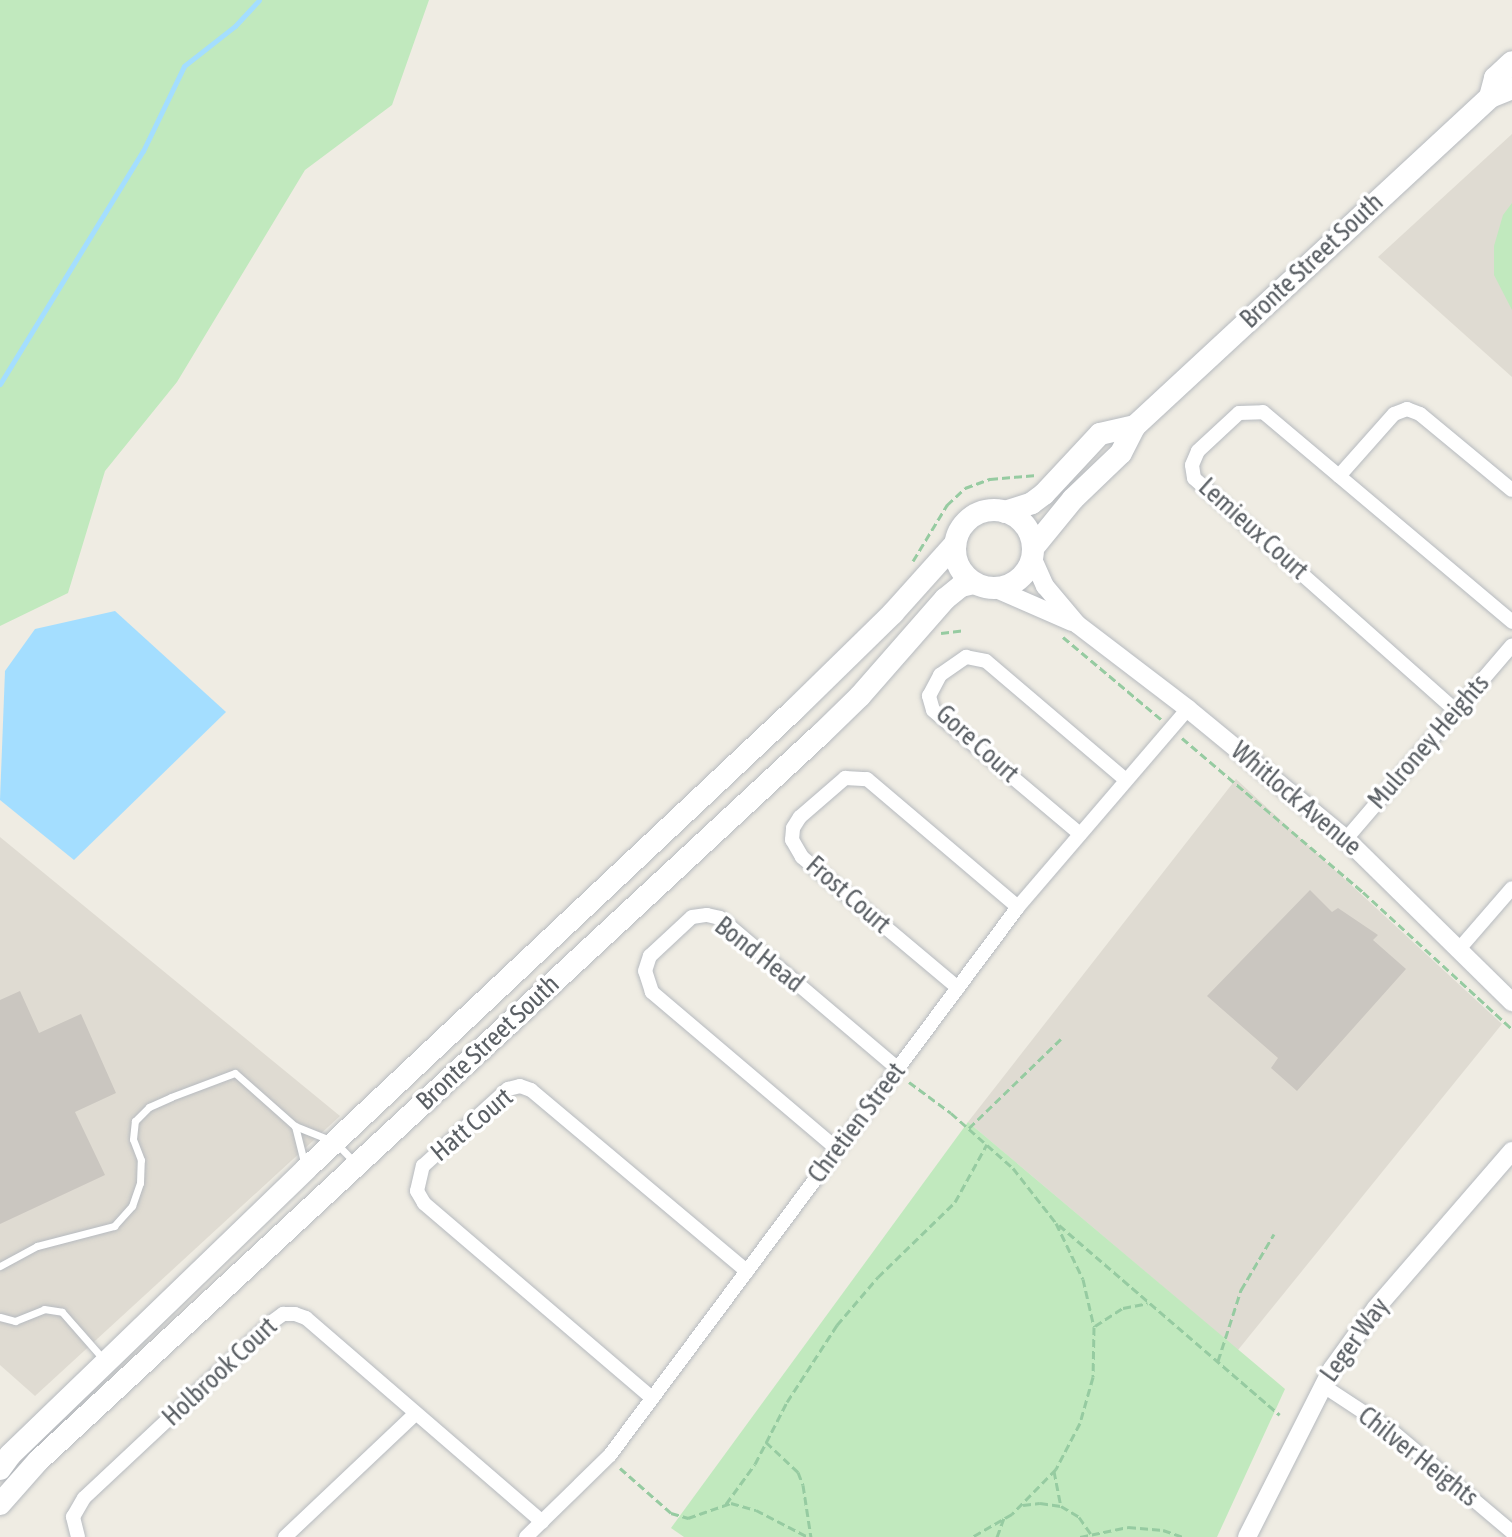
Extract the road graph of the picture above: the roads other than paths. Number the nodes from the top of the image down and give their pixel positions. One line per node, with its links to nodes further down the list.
1 (1512, 62): 3 (main road, Bronte Street South)
2 (1512, 88): 3 (main road, Bronte Street South)
3 (1490, 97): 4 (main road, Bronte Street South)
4 (1135, 426): 7 (main road, Bronte Street South); 9 (main road, Bronte Street South)
5 (1339, 476): 6 (street); 11 (street, Lemieux Court); 15 (street, Lemieux Court)
6 (1512, 490)
7 (1005, 512): 8 (main road); 9 (main road)
8 (955, 544): 10 (main road); 26 (main road, Bronte Street South)
9 (1032, 553): 10 (main road); 12 (street, Whitlock Avenue)
10 (984, 586): 12 (street, Whitlock Avenue); 30 (main road, Bronte Street South)
11 (1512, 622)
12 (1077, 624): 14 (street, Whitlock Avenue)
13 (1512, 645): 15 (street, Mulroney Heights)
14 (1188, 709): 16 (street, Chretien Street); 18 (street, Whitlock Avenue)
15 (1455, 710): 18 (street, Mulroney Heights)
16 (1126, 780): 17 (street, Chretien Street); 17 (street, Gore Court)
17 (1080, 834): 20 (street, Chretien Street)
18 (1346, 839): 21 (street, Whitlock Avenue)
19 (1512, 888): 21 (street)
20 (1018, 907): 22 (street, Chretien Street); 22 (street, Frost Court)
21 (1460, 948): 23 (street, Whitlock Avenue)
22 (958, 988): 24 (street, Chretien Street)
23 (1509, 995)
24 (898, 1069): 28 (street, Chretien Street); 28 (street, Bond Head)
25 (295, 1126): 26 (lane); 32 (lane); 33 (lane)
26 (335, 1142): 30 (lane); 32 (main road, Bronte Street South)
27 (1512, 1142): 31 (street, Leger Way)
28 (837, 1149): 34 (street, Chretien Street)
29 (1512, 1151): 31 (street, Leger Way)
30 (357, 1165): 41 (main road, Bronte Street South)
31 (1497, 1166): 37 (street, Leger Way)
32 (306, 1169): 36 (main road, Bronte Street South)
33 (0, 1266)
34 (747, 1271): 38 (street, Chretien Street); 38 (street, Hatt Court)
35 (0, 1317): 36 (lane)
36 (106, 1362): 40 (main road, Bronte Street South)
37 (1322, 1385): 43 (street, Chilver Heights); 47 (street, Leger Way)
38 (652, 1398): 42 (street, Chretien Street)
39 (416, 1413): 42 (street, Holbrook Court); 44 (street, Holbrook Court); 45 (street)
40 (0, 1469)
41 (0, 1504)
42 (542, 1522): 46 (street, Chretien Street)
43 (1512, 1532)
44 (78, 1537)
45 (285, 1537)
46 (526, 1537)
47 (1247, 1537)

